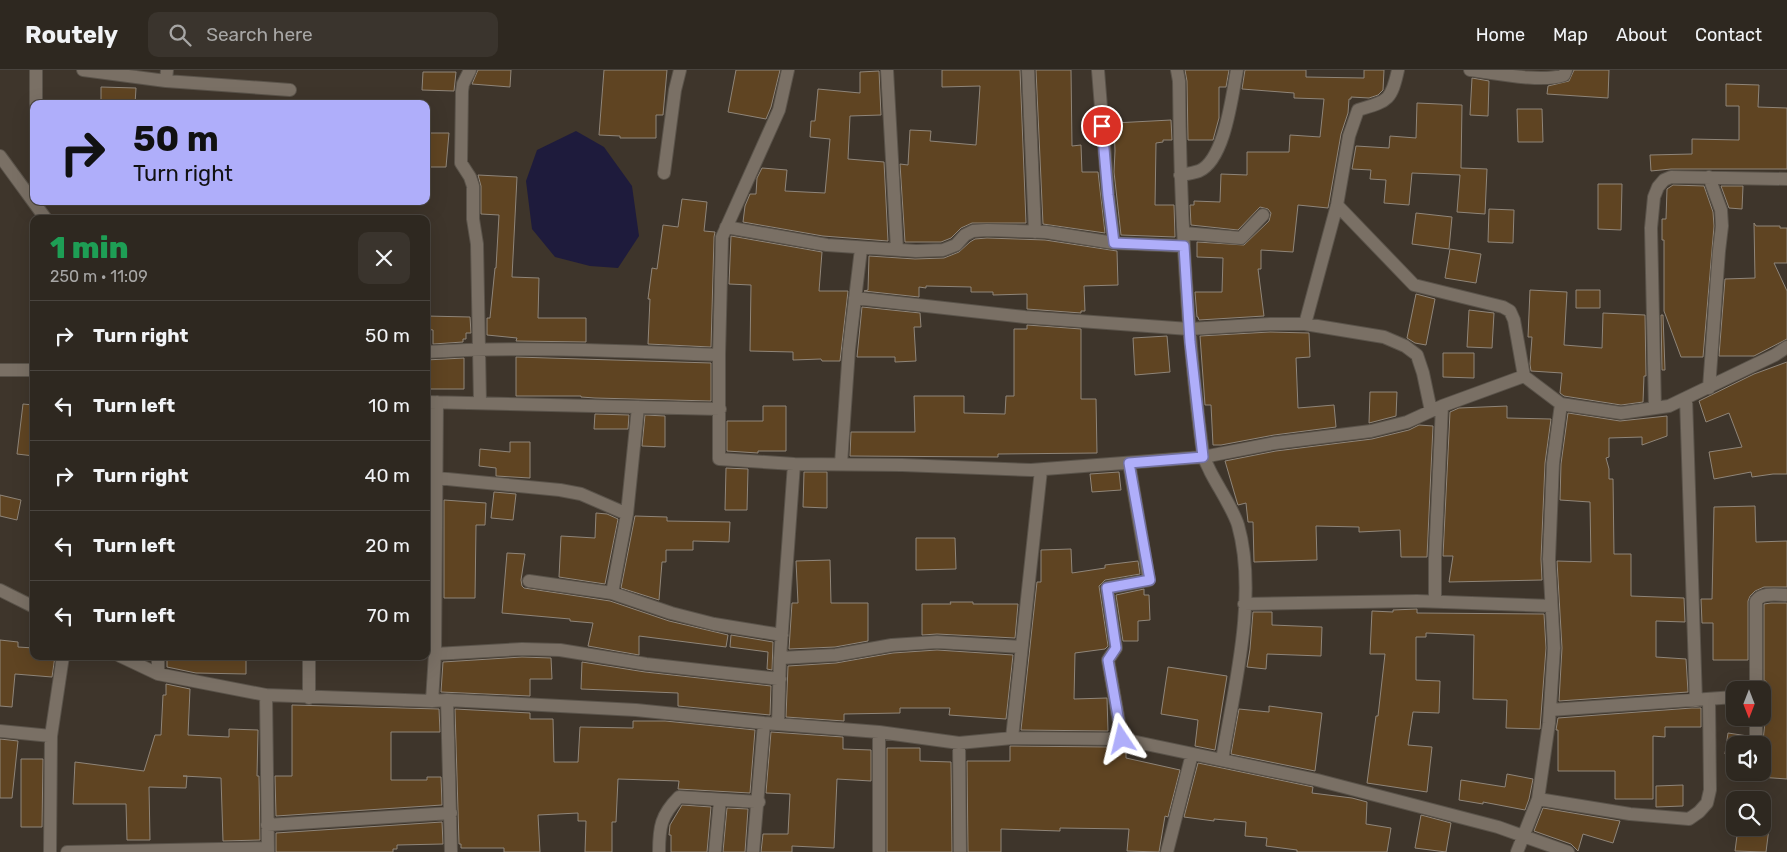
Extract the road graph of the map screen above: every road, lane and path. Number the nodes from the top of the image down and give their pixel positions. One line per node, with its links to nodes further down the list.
1 (36, 70): 16 (street)
2 (83, 70): 14 (street)
3 (470, 70): 38 (street)
4 (680, 70): 18 (street)
5 (788, 70): 27 (street)
6 (887, 70): 33 (street)
7 (1028, 70): 28 (street)
8 (1098, 70): 30 (street)
9 (1177, 70): 19 (street)
10 (1237, 70): 19 (street)
11 (1398, 70): 24 (street)
12 (1470, 70): 13 (street)
13 (1566, 70)
14 (167, 75): 15 (street)
15 (290, 90)
16 (36, 100)
17 (0, 156): 22 (street)
18 (664, 173)
19 (1180, 175): 29 (street)
20 (1709, 177): 21 (street); 44 (street); 50 (street)
21 (1787, 179)
22 (30, 199)
23 (35, 205): 25 (street)
24 (1337, 205): 35 (street); 43 (street)
25 (43, 215)
26 (1263, 215): 29 (street)
27 (726, 227): 32 (street); 40 (street)
28 (1034, 232): 30 (street); 33 (street)
29 (1184, 233): 31 (street)
30 (1114, 243): 31 (street)
31 (1184, 246): 36 (street)
32 (861, 249): 33 (street); 34 (street)
33 (897, 249)
34 (855, 298): 36 (street); 56 (street)
35 (1306, 324): 36 (street); 52 (street)
36 (1189, 329): 53 (street)
37 (1787, 348): 44 (street)
38 (479, 349): 39 (street); 40 (street); 47 (street)
39 (430, 352)
40 (719, 355): 51 (street)
41 (0, 370): 42 (street)
42 (30, 370)
43 (1524, 376): 48 (street); 52 (street)
44 (1709, 388): 45 (street)
45 (1686, 398): 50 (street); 83 (street)
46 (432, 402): 47 (street); 58 (street)
47 (480, 402): 49 (street)
48 (1561, 404): 50 (street); 67 (street)
49 (638, 407): 51 (street); 59 (street)
50 (1654, 408)
51 (720, 409): 55 (street)
52 (1436, 409): 53 (street); 64 (street)
53 (1203, 457): 54 (street); 65 (street)
54 (1129, 463): 57 (street); 92 (street)
55 (794, 464): 56 (street); 68 (street)
56 (841, 464): 57 (street)
57 (1041, 470): 69 (street)
58 (437, 478): 59 (street); 70 (street)
59 (627, 514): 62 (street)
60 (529, 581): 62 (street)
61 (0, 590): 66 (street)
62 (612, 593): 68 (street)
63 (1787, 595): 78 (street)
64 (1435, 601): 65 (street); 67 (street)
65 (1244, 604): 95 (street)
66 (30, 605)
67 (1551, 606): 85 (street)
68 (782, 635): 71 (street)
69 (1021, 648): 71 (street); 91 (street)
70 (435, 654): 77 (street); 84 (street)
71 (780, 658): 77 (street)
72 (63, 660): 90 (street)
73 (128, 660): 76 (street)
74 (158, 660): 76 (street)
75 (309, 660): 80 (street)
76 (158, 674): 79 (street)
77 (780, 679): 87 (street)
78 (1756, 681)
79 (266, 695): 80 (street); 100 (street)
80 (309, 698): 84 (street)
81 (1726, 699): 83 (street)
82 (447, 700): 84 (street); 86 (street); 99 (street)
83 (1702, 700): 85 (street); 96 (street)
84 (432, 701)
85 (1550, 710): 96 (street)
86 (764, 723): 87 (street); 98 (street)
87 (778, 724): 89 (street)
88 (0, 731): 90 (street)
89 (878, 732): 93 (street); 109 (street)
90 (51, 736): 103 (street)
91 (1012, 738): 92 (street); 93 (street)
92 (1122, 739): 94 (street)
93 (959, 743): 110 (street)
94 (1192, 754): 95 (street); 111 (street)
95 (1222, 760): 101 (street)
96 (1538, 799): 101 (street)
97 (720, 800): 98 (street); 106 (street); 107 (street)
98 (759, 802): 108 (street)
99 (451, 813): 100 (street); 105 (street)
100 (267, 825): 102 (street)
101 (1523, 836): 112 (street); 113 (street)
102 (268, 850): 104 (street)
103 (50, 852)
104 (68, 852)
105 (451, 852)
106 (659, 852)
107 (715, 852)
108 (753, 852)
109 (879, 852)
110 (960, 852)
111 (1167, 852)
112 (1517, 852)
113 (1568, 852)

